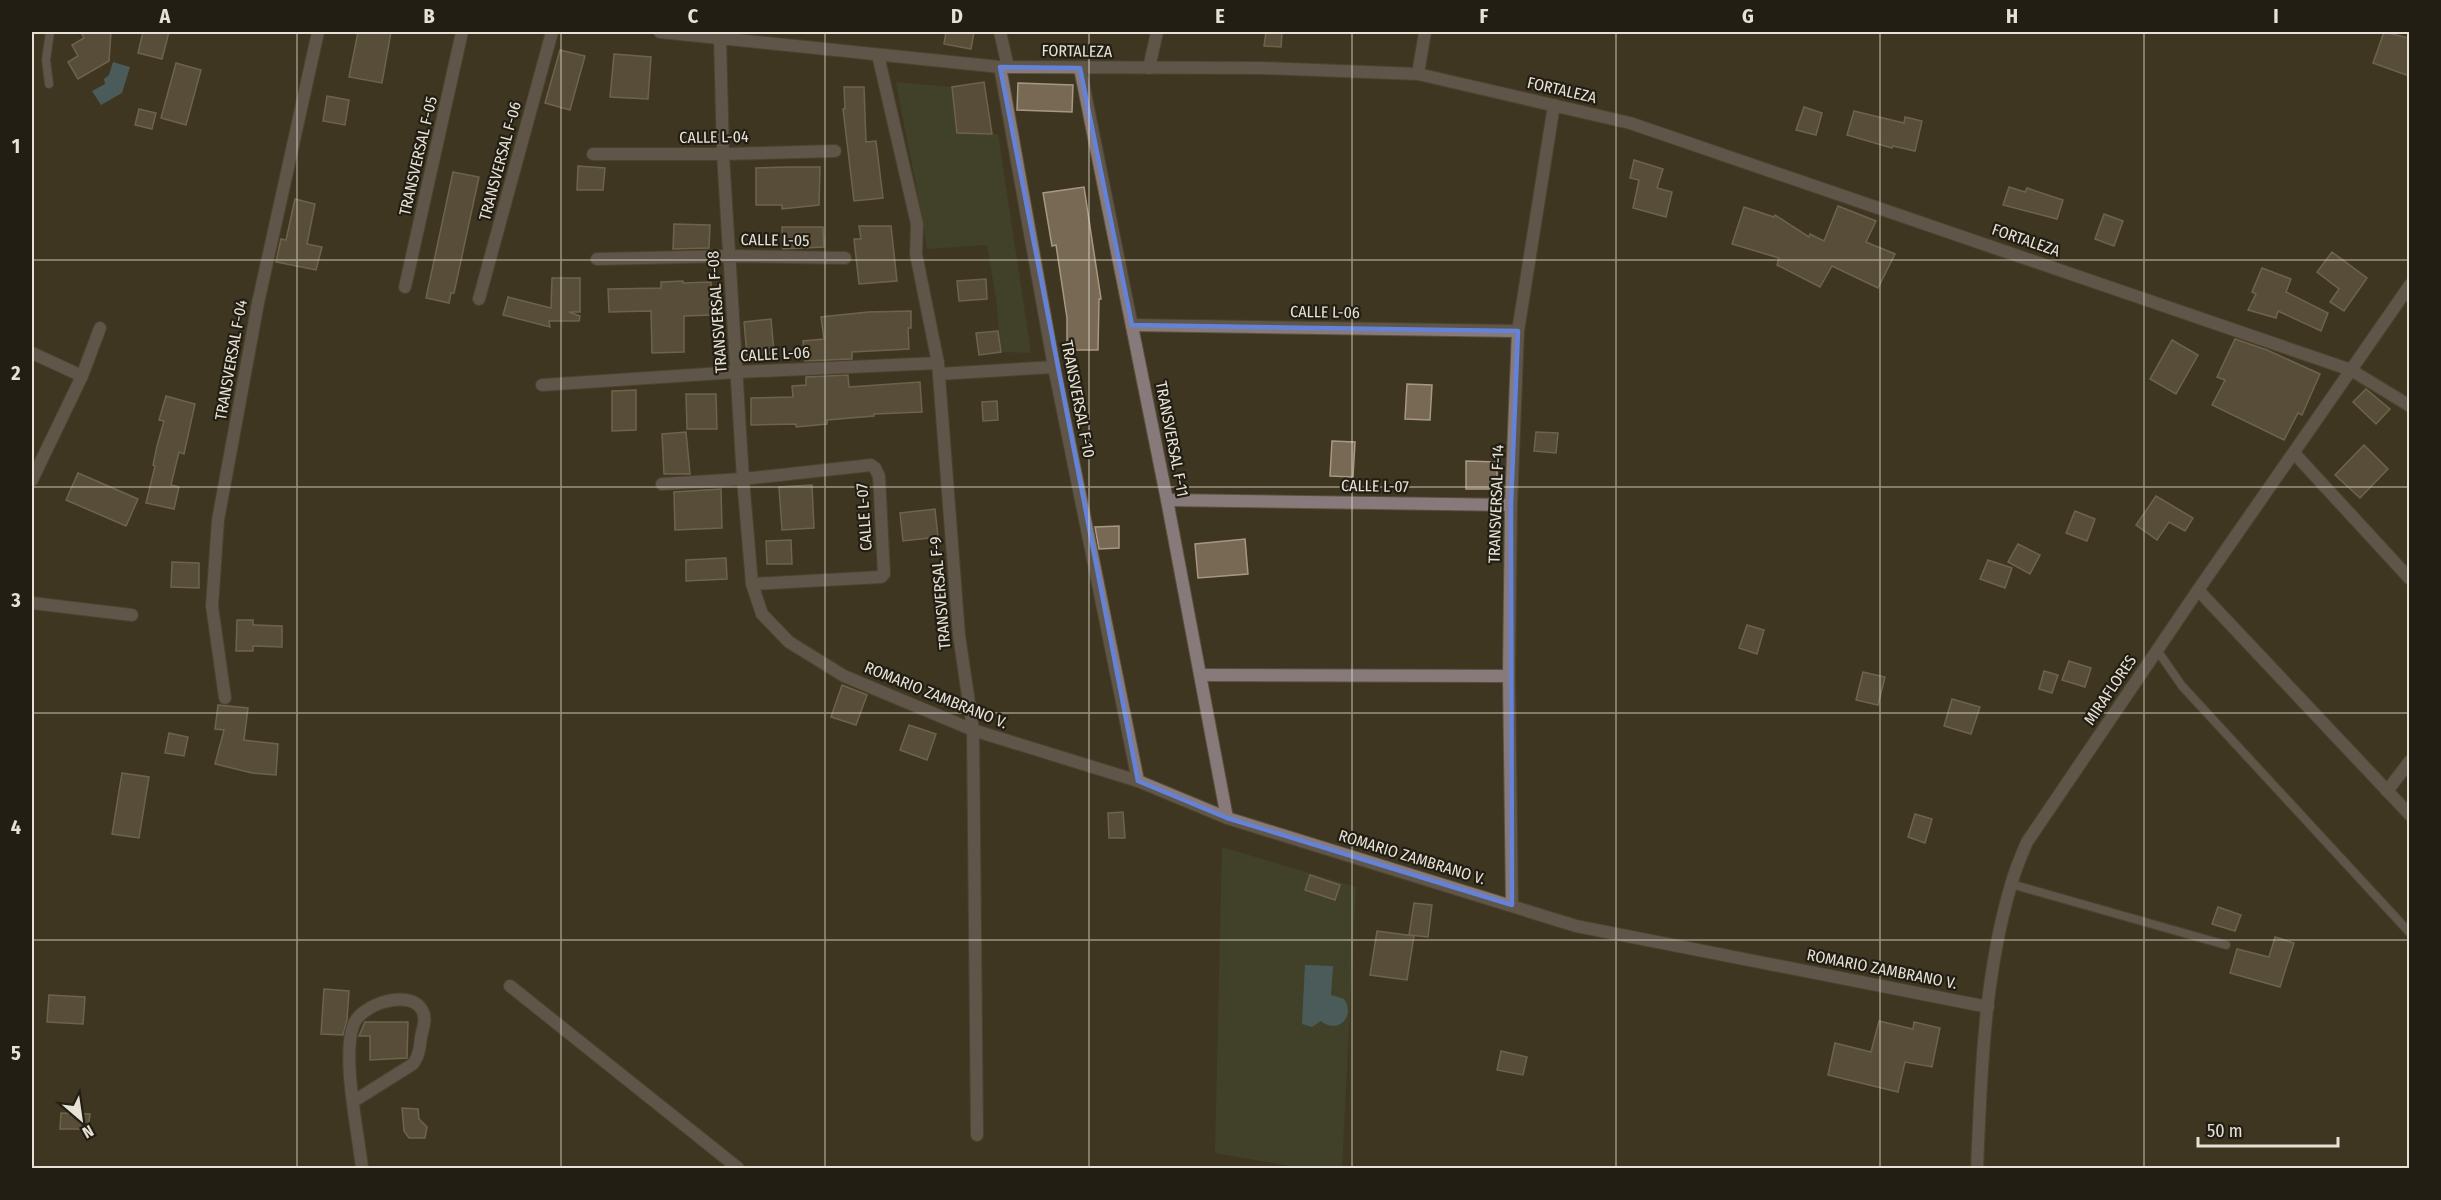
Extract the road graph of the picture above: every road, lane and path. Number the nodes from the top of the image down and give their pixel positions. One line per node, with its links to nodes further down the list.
1 (50, 32): 15 (lane)
2 (318, 32): 51 (street, TRANSVERSAL F-04)
3 (462, 32): 24 (street, TRANSVERSAL F-05)
4 (552, 32): 25 (street, TRANSVERSAL F-06)
5 (663, 32): 9 (street, FORTALEZA)
6 (1000, 32): 11 (street, TRANSVERSAL F-10)
7 (1156, 32): 13 (street)
8 (1425, 32): 14 (street)
9 (720, 38): 10 (street, FORTALEZA); 19 (street, TRANSVERSAL F-08)
10 (878, 55): 11 (street, FORTALEZA); 30 (street, TRANSVERSAL F-9)
11 (1004, 67): 12 (street, FORTALEZA); 31 (street, TRANSVERSAL F-10)
12 (1080, 68): 13 (street, FORTALEZA); 26 (street, TRANSVERSAL F-11)
13 (1149, 68): 14 (street, FORTALEZA)
14 (1418, 74): 16 (street, FORTALEZA)
15 (49, 84)
16 (1554, 105): 28 (street, TRANSVERSAL F-14); 32 (street, FORTALEZA)
17 (835, 151): 19 (street, CALLE L-04)
18 (593, 154): 19 (street, CALLE L-04)
19 (723, 154): 20 (street, TRANSVERSAL F-08)
20 (730, 256): 21 (street, CALLE L-05); 22 (street, CALLE L-05); 33 (street, TRANSVERSAL F-08)
21 (845, 258)
22 (597, 259)
23 (2409, 285): 32 (street, MIRAFLORES)
24 (405, 287)
25 (479, 299)
26 (1132, 325): 28 (street, CALLE L-06); 41 (street, TRANSVERSAL F-11)
27 (100, 328): 34 (street)
28 (1518, 331): 42 (street, TRANSVERSAL F-14)
29 (32, 353): 34 (street)
30 (939, 368): 31 (street, CALLE L-06); 33 (street, CALLE L-06); 52 (street, TRANSVERSAL F-9)
31 (1054, 368): 54 (street, TRANSVERSAL F-10)
32 (2351, 370): 36 (street, FORTALEZA); 37 (street, MIRAFLORES)
33 (737, 372): 35 (street, CALLE L-06); 38 (street, TRANSVERSAL F-08)
34 (82, 376): 39 (street)
35 (542, 386)
36 (2409, 406)
37 (2294, 453): 43 (street); 45 (street, MIRAFLORES)
38 (743, 479): 40 (street, CALLE L-07); 44 (street, TRANSVERSAL F-08); 44 (street, CALLE L-07)
39 (32, 480)
40 (662, 484)
41 (1167, 500): 42 (street, CALLE L-07); 49 (street, TRANSVERSAL F-11)
42 (1512, 505): 50 (street, TRANSVERSAL F-14)
43 (2409, 579)
44 (752, 584): 52 (street, ROMARIO ZAMBRANO V.)
45 (2198, 590): 48 (street, MIRAFLORES); 55 (street)
46 (32, 603): 47 (street)
47 (132, 615)
48 (2157, 650): 58 (street, MIRAFLORES); 60 (lane)
49 (1201, 675): 50 (street); 57 (street, TRANSVERSAL F-11)
50 (1509, 676): 59 (street, TRANSVERSAL F-14)
51 (225, 698)
52 (973, 730): 54 (street, ROMARIO ZAMBRANO V.); 65 (street, TRANSVERSAL F-9)
53 (2409, 761): 55 (street)
54 (1138, 781): 57 (street, ROMARIO ZAMBRANO V.)
55 (2387, 791): 56 (street)
56 (2409, 815)
57 (1227, 818): 59 (street, ROMARIO ZAMBRANO V.)
58 (2011, 884): 61 (lane); 63 (street, MIRAFLORES)
59 (1512, 906): 63 (street, ROMARIO ZAMBRANO V.)
60 (2409, 933)
61 (2226, 945)
62 (510, 986): 67 (street)
63 (1988, 1007): 68 (street, MIRAFLORES)
64 (354, 1101): 64 (street); 66 (street)
65 (977, 1135)
66 (362, 1168)
67 (738, 1168)
68 (1977, 1168)

